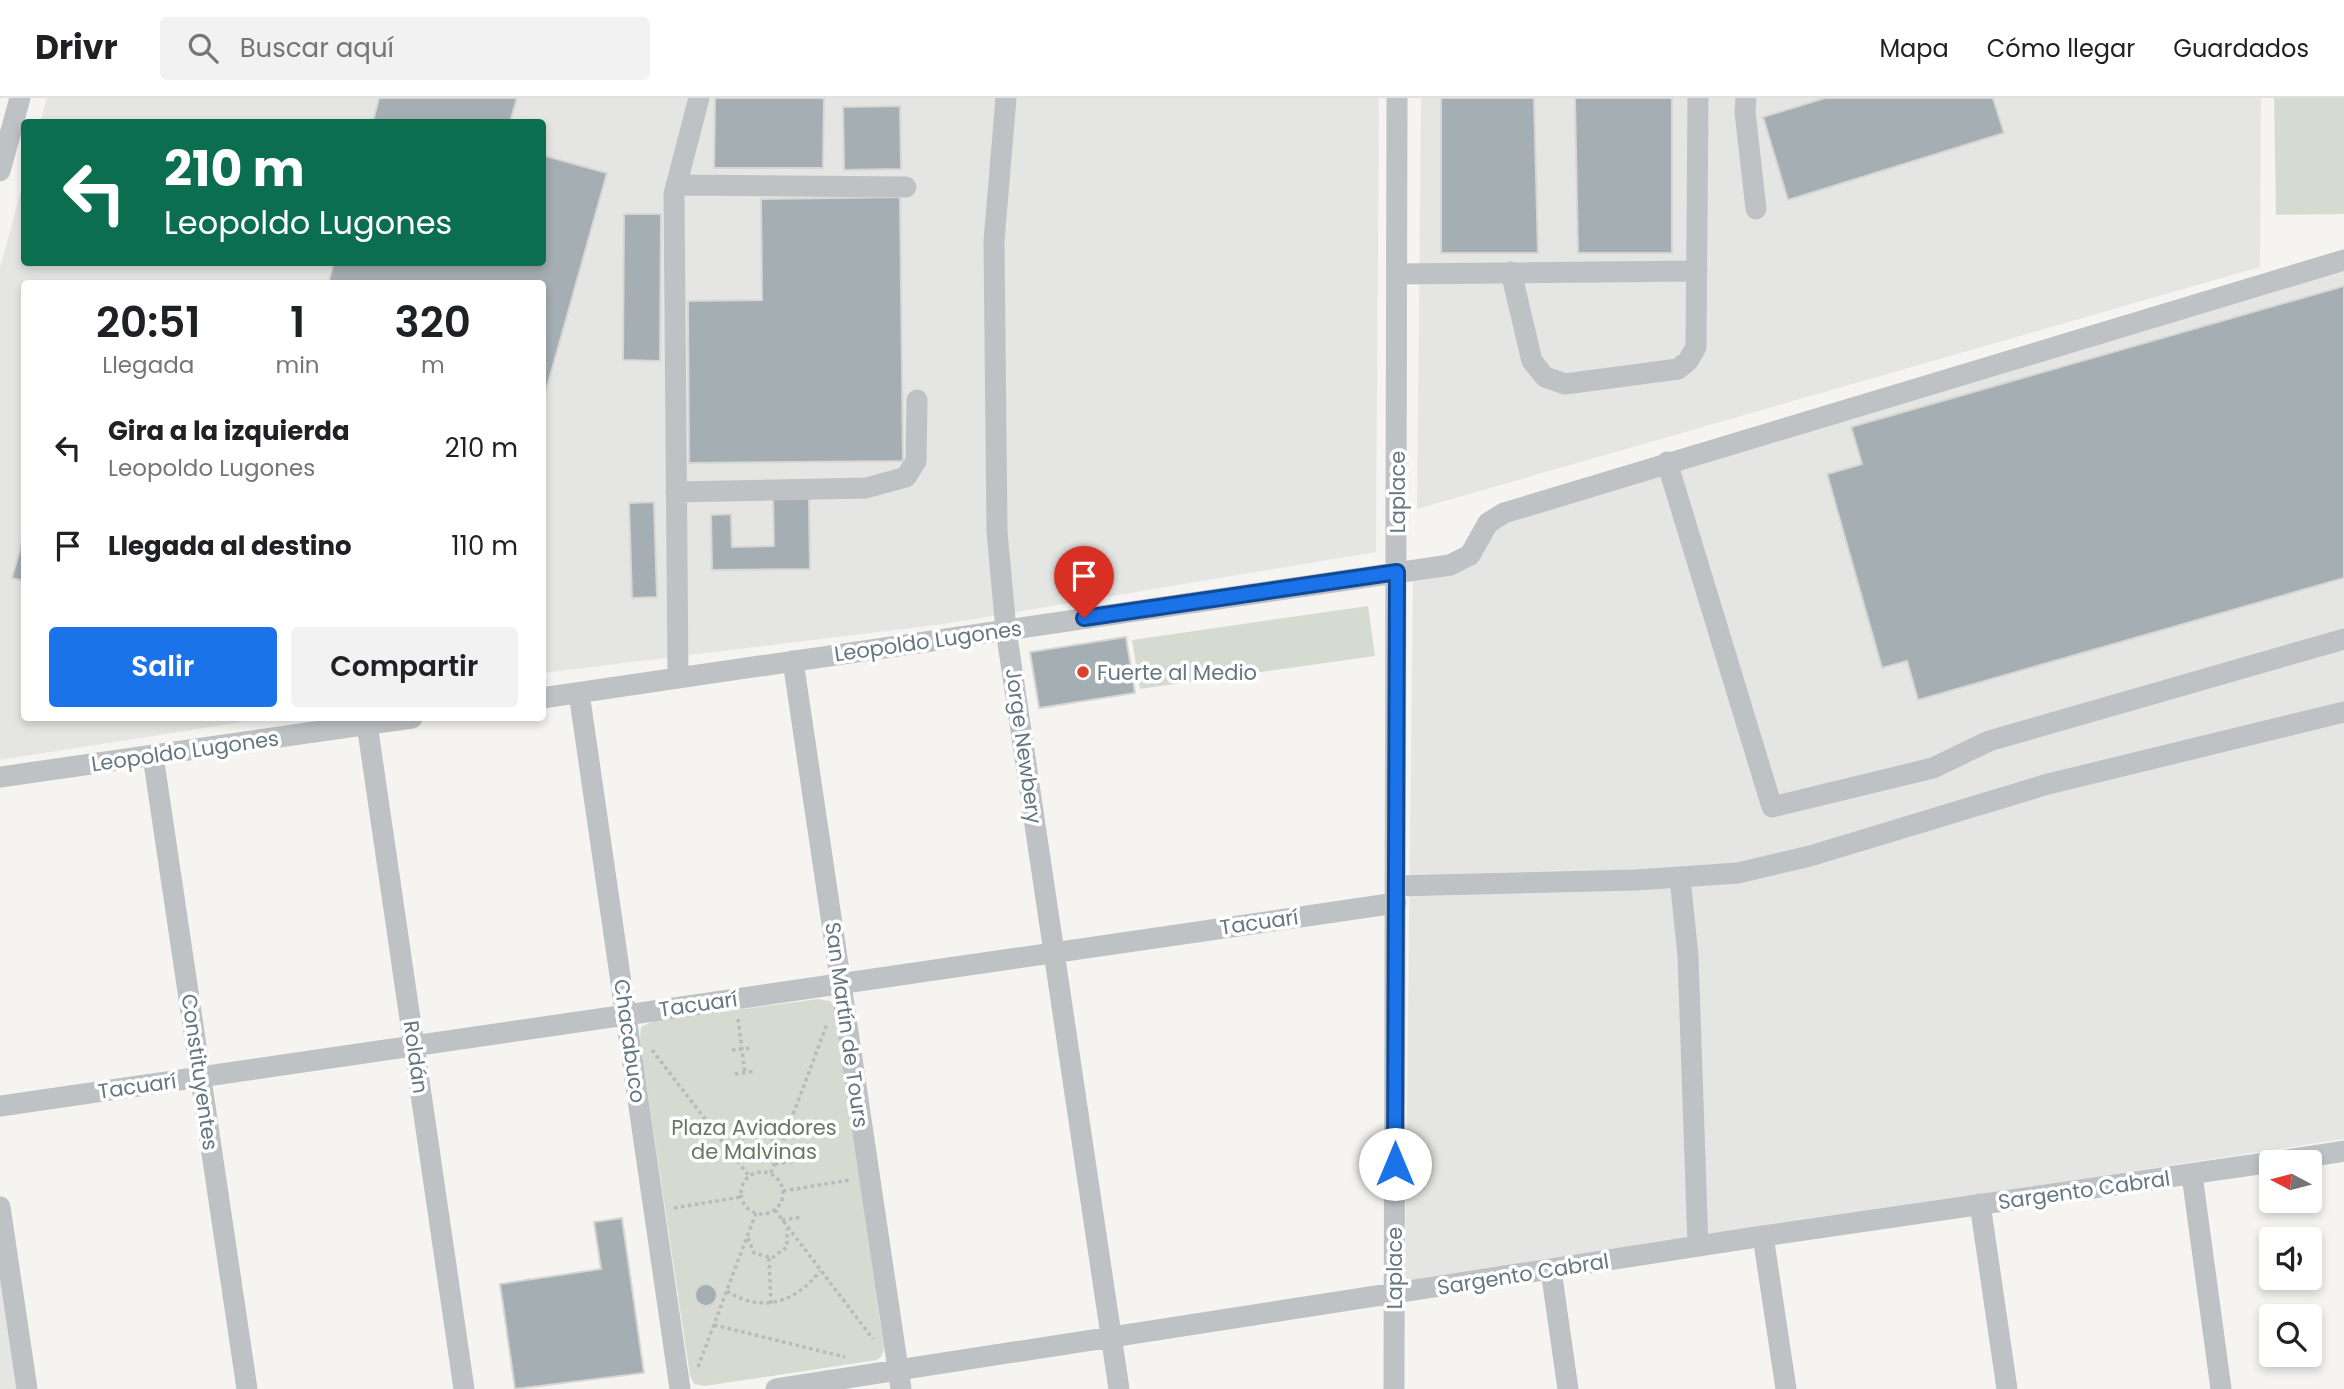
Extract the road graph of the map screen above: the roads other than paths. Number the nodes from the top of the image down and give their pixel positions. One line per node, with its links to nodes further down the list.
1 (20, 98): 7 (street)
2 (699, 98): 8 (street)
3 (1006, 98): 19 (street, Jorge Newbery)
4 (1397, 98): 14 (street, Laplace)
5 (1698, 98): 12 (street)
6 (1746, 98): 10 (street)
7 (0, 171)
8 (676, 185): 9 (street); 17 (street)
9 (906, 187)
10 (1756, 209)
11 (2344, 260): 16 (street, Leopoldo Lugones)
12 (1697, 271): 13 (street); 13 (street)
13 (1511, 272): 14 (street)
14 (1397, 274): 18 (street, Laplace)
15 (917, 400): 17 (street)
16 (1667, 462): 18 (street, Leopoldo Lugones); 20 (street)
17 (676, 492): 22 (street)
18 (1397, 572): 19 (street, Leopoldo Lugones); 31 (street, Laplace)
19 (1006, 630): 21 (street, Leopoldo Lugones); 32 (street, Jorge Newbery)
20 (2344, 639)
21 (793, 661): 22 (street, Leopoldo Lugones); 33 (street, San Martín de Tours)
22 (678, 678): 23 (street, Leopoldo Lugones)
23 (579, 693): 24 (street, Leopoldo Lugones); 34 (street, Chacabuco)
24 (546, 697)
25 (2344, 712): 30 (street, Tacuarí)
26 (390, 721): 27 (street, Leopoldo Lugones)
27 (367, 724): 28 (street, Leopoldo Lugones); 35 (street, Roldán)
28 (153, 756): 29 (street, Leopoldo Lugones); 36 (street, Constituyentes)
29 (0, 778)
30 (1681, 878): 31 (street, Tacuarí); 45 (street)
31 (1396, 895): 32 (street, Tacuarí); 47 (street, Laplace)
32 (1054, 952): 33 (street, Tacuarí); 48 (street, Jorge Newbery)
33 (841, 984): 34 (street, Tacuarí); 49 (street, San Martín de Tours)
34 (626, 1015): 35 (street, Tacuarí); 50 (street, Chacabuco)
35 (414, 1046): 36 (street, Tacuarí); 53 (street, Roldán)
36 (200, 1077): 37 (street, Tacuarí); 52 (street, Constituyentes)
37 (0, 1106)
38 (2344, 1151): 39 (street, Sargento Cabral)
39 (2322, 1154)
40 (2259, 1164): 41 (street, Sargento Cabral)
41 (2192, 1175): 42 (street, Sargento Cabral); 60 (street)
42 (1980, 1204): 44 (street, Sargento Cabral); 59 (street)
43 (0, 1207): 51 (street)
44 (1763, 1236): 45 (street, Sargento Cabral); 58 (street)
45 (1698, 1246): 46 (street, Sargento Cabral)
46 (1551, 1270): 47 (street, Sargento Cabral); 57 (street)
47 (1394, 1295): 48 (street, Sargento Cabral); 56 (street, Laplace)
48 (1111, 1338): 49 (street, Sargento Cabral); 55 (street, Jorge Newbery)
49 (899, 1380): 54 (street, Sargento Cabral)
50 (688, 1383)
51 (27, 1389)
52 (247, 1389)
53 (464, 1389)
54 (776, 1389)
55 (1119, 1389)
56 (1394, 1389)
57 (1568, 1389)
58 (1786, 1389)
59 (2007, 1389)
60 (2221, 1389)

